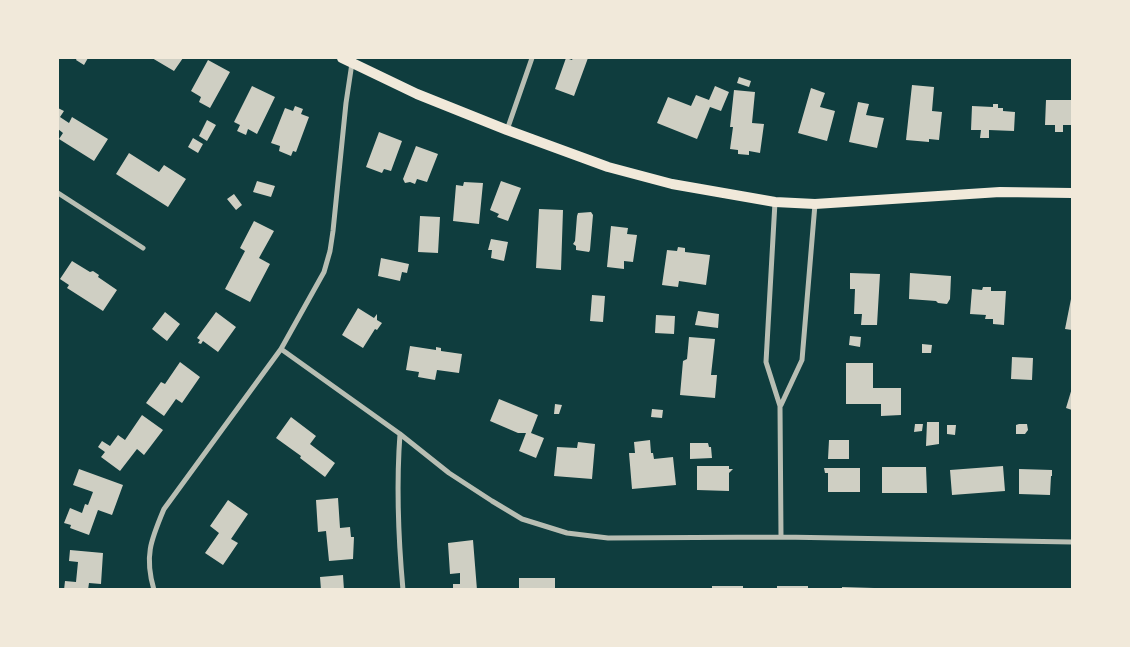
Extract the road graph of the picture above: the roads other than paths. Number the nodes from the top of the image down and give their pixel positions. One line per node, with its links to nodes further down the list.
1 (342, 58): 3 (main road)
2 (532, 58): 4 (street)
3 (352, 63): 4 (main road); 10 (street)
4 (507, 130): 7 (main road)
5 (58, 193): 9 (street)
6 (1072, 193): 8 (main road)
7 (775, 202): 8 (main road); 11 (street)
8 (815, 204): 11 (street)
9 (143, 248)
10 (281, 349): 12 (street); 15 (street)
11 (780, 406): 13 (street)
12 (400, 434): 13 (street); 16 (street)
13 (781, 537): 14 (street)
14 (1072, 542)
15 (154, 590)
16 (403, 590)

